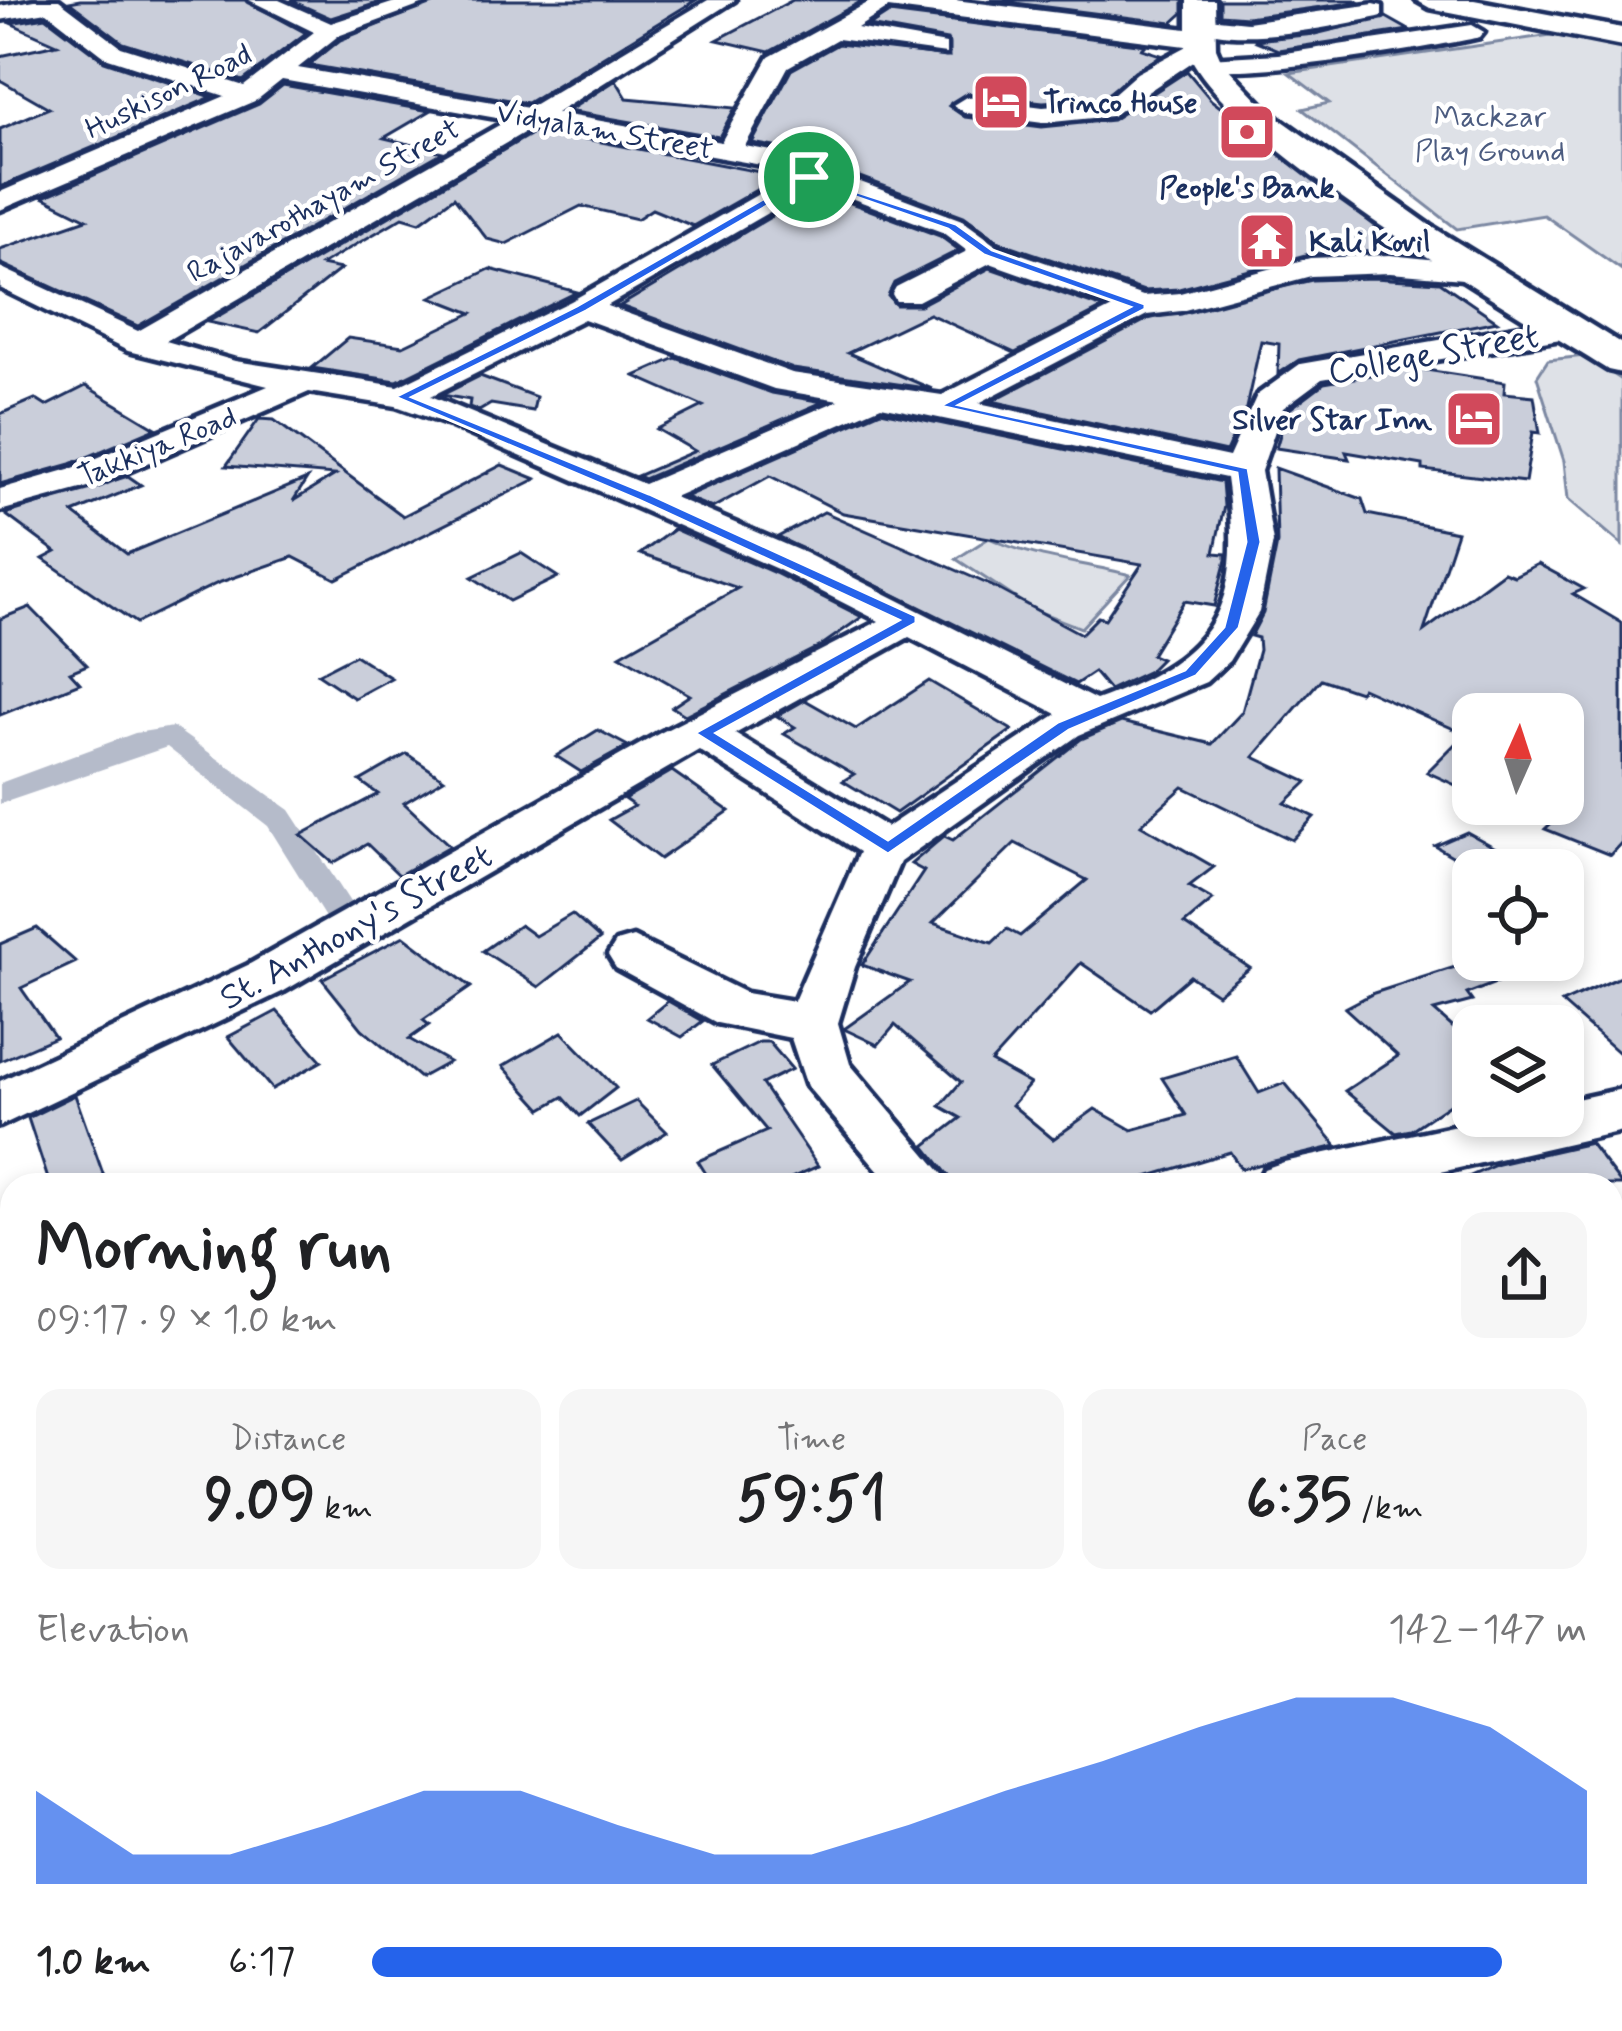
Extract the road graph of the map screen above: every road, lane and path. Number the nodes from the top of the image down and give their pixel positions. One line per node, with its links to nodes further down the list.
1 (260, 0): 11 (street)
2 (424, 0): 11 (street, Huskison Road)
3 (724, 0): 20 (street, Rajavarothayam Street)
4 (889, 0): 10 (main road); 12 (street)
5 (1326, 0): 10 (street)
6 (1340, 0): 10 (street)
7 (1430, 0): 13 (main road)
8 (47, 3): 9 (street); 17 (street)
9 (0, 13)
10 (1214, 27): 15 (street); 19 (street); 26 (main road)
11 (330, 31): 16 (street, Huskison Road)
12 (834, 31): 14 (street); 22 (street)
13 (1622, 37)
14 (938, 49)
15 (1251, 60): 15 (street)
16 (278, 72): 17 (street, Huskison Road); 20 (street, Vidyalam Street)
17 (248, 94): 24 (street, Huskison Road)
18 (966, 105): 19 (street)
19 (1043, 115): 21 (street)
20 (532, 119): 22 (street, Vidyalam Street); 32 (street, Rajavarothayam Street)
21 (1018, 137)
22 (729, 151): 23 (street, Vidyalam Street)
23 (809, 177): 25 (street, Vidyalam Street); 30 (street)
24 (0, 202)
25 (988, 252): 28 (street); 29 (street, Vidyalam Street)
26 (1475, 272): 29 (street, Vidyalam Street); 31 (main road)
27 (0, 277): 32 (street)
28 (907, 294)
29 (1140, 306): 37 (street)
30 (582, 308): 35 (street); 36 (street)
31 (1567, 328): 33 (main road); 38 (street, College Street)
32 (139, 344): 34 (street)
33 (1622, 361)
34 (309, 380): 35 (street); 40 (street, Takkiya Road)
35 (402, 397): 39 (street)
36 (872, 398): 37 (street); 39 (street)
37 (947, 406): 38 (street)
38 (1243, 471): 42 (street, College Street)
39 (644, 497): 41 (street)
40 (0, 500)
41 (911, 620): 42 (street); 43 (street, St. Anthony's Street)
42 (1089, 713): 44 (street, College Street)
43 (704, 733): 44 (street); 47 (street, St. Anthony's Street)
44 (888, 848): 46 (street)
45 (633, 955): 46 (street)
46 (812, 1023): 49 (street)
47 (0, 1105)
48 (1622, 1110): 50 (street)
49 (913, 1173)
50 (1339, 1173)

